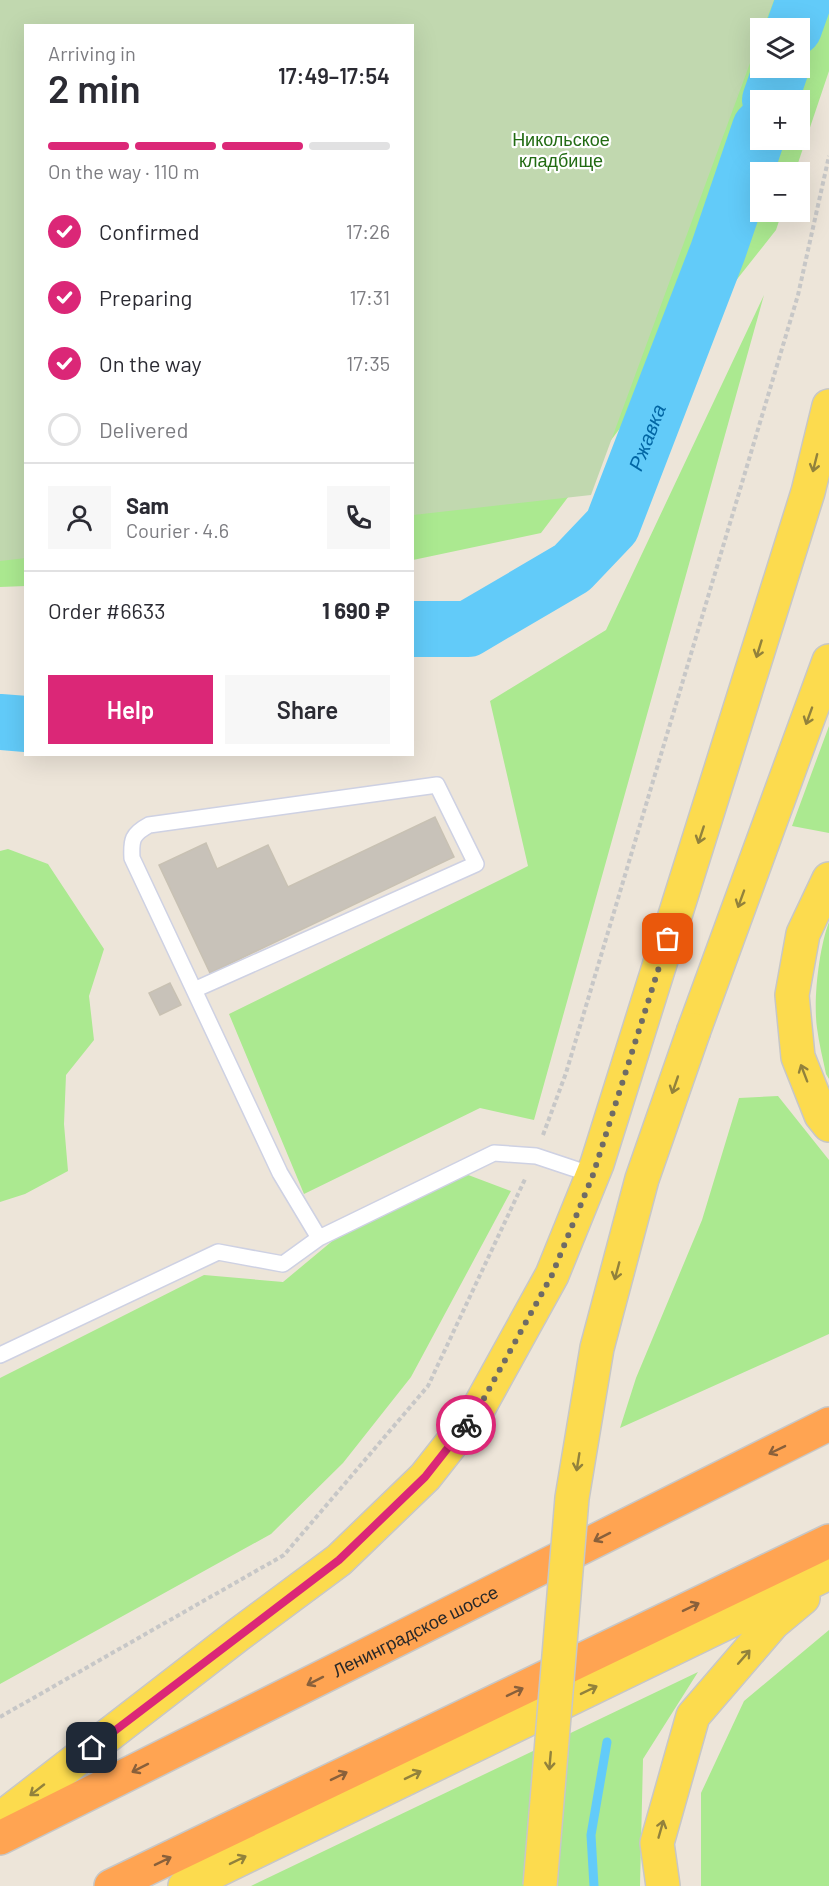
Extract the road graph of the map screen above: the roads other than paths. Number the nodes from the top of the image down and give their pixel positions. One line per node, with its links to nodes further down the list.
1 (829, 406): 6 (main road, one-way to 6)
2 (829, 661): 16 (main road, one-way to 16, bridge)
3 (829, 879): 5 (main road, one-way to 3)
4 (194, 990): 4 (lane); 7 (lane)
5 (829, 1125)
6 (593, 1175): 7 (lane); 12 (main road, one-way to 12)
7 (319, 1238): 8 (lane)
8 (0, 1355)
9 (829, 1424): 13 (highway, Ленинградское шоссе, one-way to 13)
10 (829, 1541): 14 (highway, one-way to 10)
11 (829, 1574): 15 (main road, one-way to 11); 17 (main road, one-way to 11)
12 (0, 1819)
13 (0, 1838)
14 (111, 1886)
15 (185, 1886)
16 (540, 1886)
17 (663, 1886)

